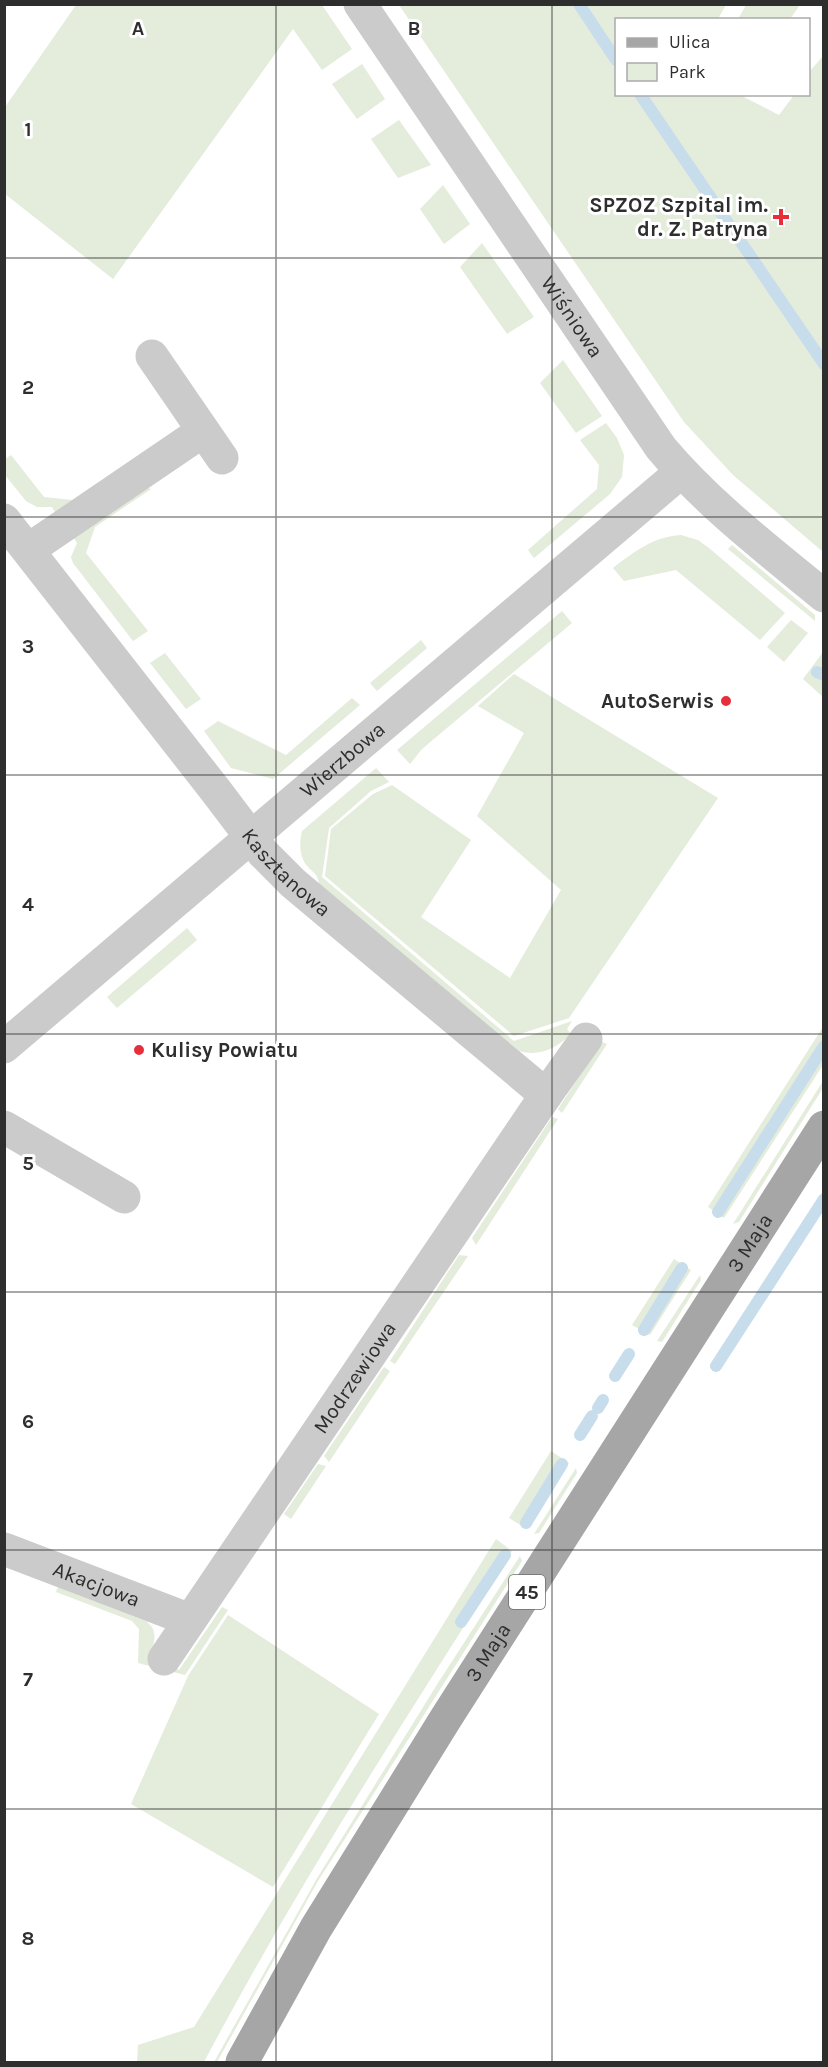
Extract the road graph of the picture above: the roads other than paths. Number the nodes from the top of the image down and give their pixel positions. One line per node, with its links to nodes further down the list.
1 (360, 4): 5 (street, Wiśniowa)
2 (152, 356): 3 (street)
3 (203, 431): 4 (street); 7 (street)
4 (222, 458)
5 (681, 472): 8 (street, Wiśniowa); 9 (street, Wierzbowa)
6 (4, 520): 7 (street, Kasztanowa)
7 (28, 550): 9 (street, Kasztanowa)
8 (824, 596)
9 (251, 837): 11 (street, Wierzbowa); 12 (street, Kasztanowa)
10 (586, 1039): 12 (street)
11 (4, 1047)
12 (546, 1095): 17 (street, Modrzewiowa)
13 (4, 1127): 15 (street)
14 (824, 1127): 19 (main road, 3 Maja / 45)
15 (124, 1197)
16 (4, 1550): 17 (street, Akacjowa)
17 (190, 1620): 18 (street, Modrzewiowa)
18 (164, 1659)
19 (242, 2062)

